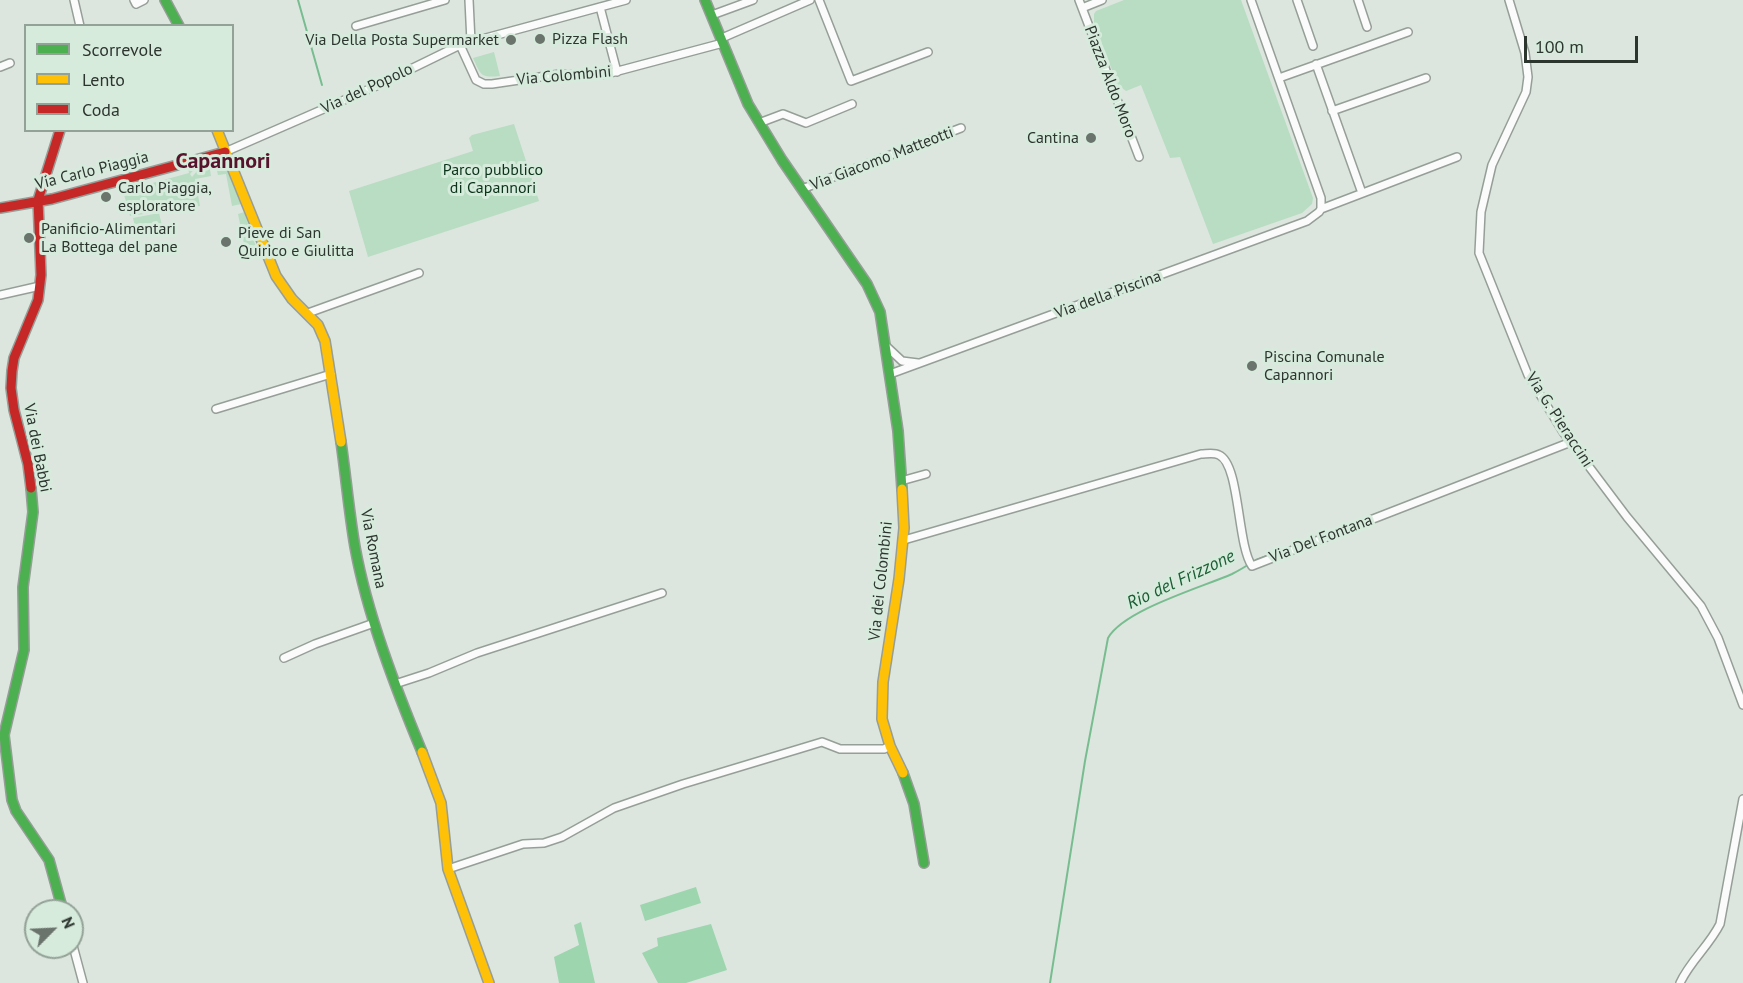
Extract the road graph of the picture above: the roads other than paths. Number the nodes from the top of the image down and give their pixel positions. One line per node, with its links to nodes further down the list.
1 (74, 0): 21 (street)
2 (134, 0): 3 (street)
3 (144, 0)
4 (165, 0): 22 (street)
5 (445, 0): 23 (street)
6 (469, 0): 27 (street)
7 (626, 0): 18 (street, Via del Popolo)
8 (705, 0): 20 (street, Via dei Colombini)
9 (753, 0): 20 (street)
10 (810, 0): 26 (street, Via Colombini)
11 (819, 0): 30 (street)
12 (1079, 0): 19 (street, Piazza Aldo Moro)
13 (1102, 0): 19 (street, Piazza Aldo Moro)
14 (1251, 0): 35 (street)
15 (1297, 0): 29 (street)
16 (1358, 0): 24 (street)
17 (1509, 0): 60 (street, Via G. Pieraccini)
18 (600, 7): 27 (street, Via del Popolo); 34 (street)
19 (1082, 8): 44 (street, Piazza Aldo Moro)
20 (712, 15): 26 (street, Via dei Colombini)
21 (80, 24)
22 (178, 24)
23 (356, 26)
24 (1367, 27)
25 (1408, 32): 32 (street)
26 (723, 41): 34 (street, Via Colombini); 39 (street, Via dei Colombini)
27 (471, 42): 28 (street, Via del Popolo)
28 (460, 45): 34 (street, Via Colombini); 43 (street, Via del Popolo)
29 (1313, 46)
30 (928, 52)
31 (10, 63): 33 (street)
32 (1316, 64): 35 (street); 38 (street)
33 (0, 67)
34 (617, 72)
35 (1279, 78): 50 (street)
36 (1425, 78): 38 (street)
37 (852, 104): 39 (street)
38 (1332, 111): 47 (street)
39 (759, 123): 46 (street, Via dei Colombini)
40 (961, 128): 46 (street, Via Giacomo Matteotti)
41 (59, 132): 48 (street, Via dei Babbi)
42 (218, 132): 43 (street, Via Romana)
43 (225, 152): 48 (street, Via Carlo Piaggia); 54 (street, Via Romana)
44 (1139, 157)
45 (1457, 157): 47 (street, Via della Piscina)
46 (802, 189): 55 (street, Via dei Colombini)
47 (1362, 193): 50 (street, Via della Piscina)
48 (38, 200): 49 (street, Via Carlo Piaggia); 52 (street, Via dei Babbi)
49 (0, 208)
50 (1321, 209): 56 (street, Via della Piscina)
51 (419, 273): 54 (street)
52 (40, 286): 53 (street); 69 (street, Via dei Babbi)
53 (0, 296)
54 (308, 313): 57 (street, Via Romana)
55 (886, 346): 56 (street); 58 (street, Via dei Colombini)
56 (927, 362): 58 (street, Via della Piscina)
57 (331, 374): 59 (street); 65 (street, Via Romana)
58 (890, 374): 62 (street, Via dei Colombini)
59 (216, 409)
60 (1571, 442): 63 (street, Via Del Fontana); 68 (street, Via G. Pieraccini)
61 (926, 474): 62 (street)
62 (901, 481): 63 (street, Via dei Colombini)
63 (903, 540): 70 (street, Via dei Colombini)
64 (662, 593): 67 (street)
65 (374, 623): 66 (street); 67 (street, Via Romana)
66 (284, 658)
67 (395, 684): 73 (street, Via Romana)
68 (1743, 705)
69 (2, 736): 74 (street)
70 (890, 746): 72 (street, Via dei Colombini); 73 (street)
71 (1743, 799): 78 (street)
72 (924, 863)
73 (448, 869): 77 (street, Via Romana)
74 (60, 899)
75 (77, 959): 76 (street)
76 (83, 983)
77 (489, 983)
78 (1680, 983)

